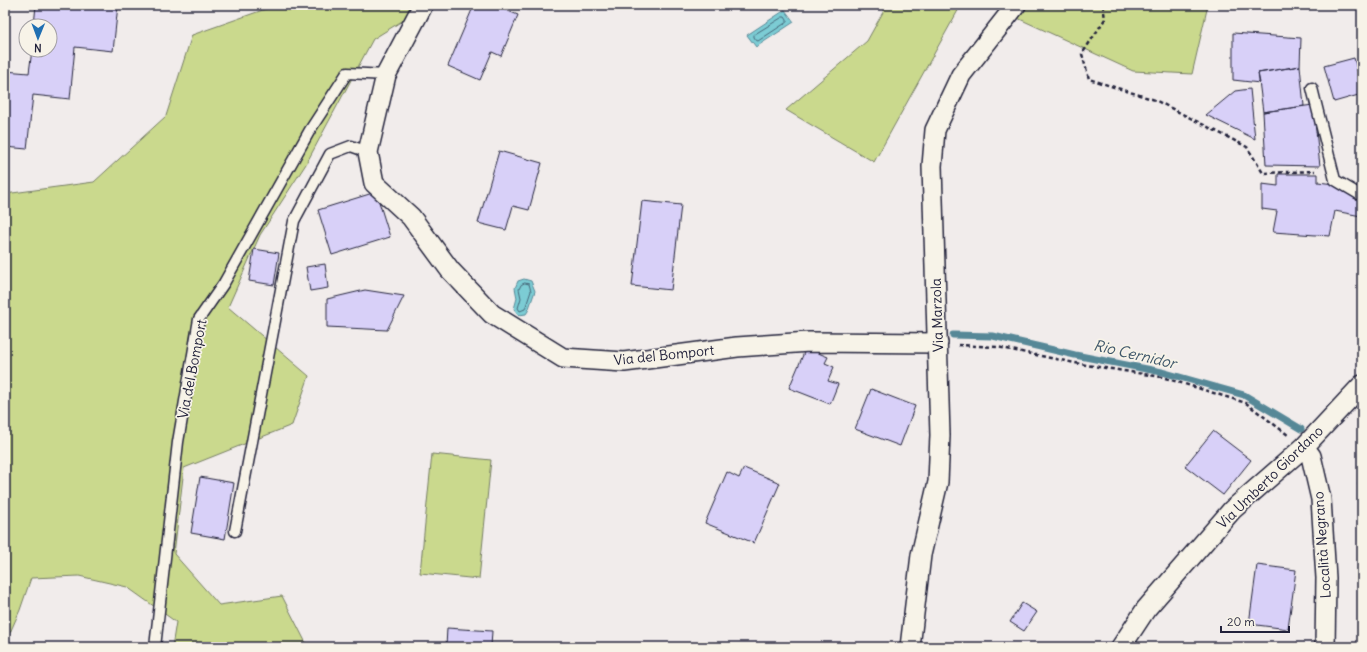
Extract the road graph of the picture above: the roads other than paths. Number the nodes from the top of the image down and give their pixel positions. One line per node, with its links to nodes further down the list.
1 (422, 5): 3 (street, Via del Bomport)
2 (1016, 5): 7 (street, Via Marzola)
3 (386, 75): 5 (street, Via del Bomport); 11 (lane, Via del Bomport)
4 (1312, 88): 6 (lane)
5 (368, 152): 7 (street, Via del Bomport); 10 (lane)
6 (1362, 196)
7 (938, 343): 12 (street, Via Marzola)
8 (1362, 385): 9 (street, Via Umberto Giordano)
9 (1304, 447): 13 (street, Via Umberto Giordano); 14 (street, Località Negrano)
10 (235, 530)
11 (155, 647)
12 (910, 647)
13 (1121, 647)
14 (1325, 647)

